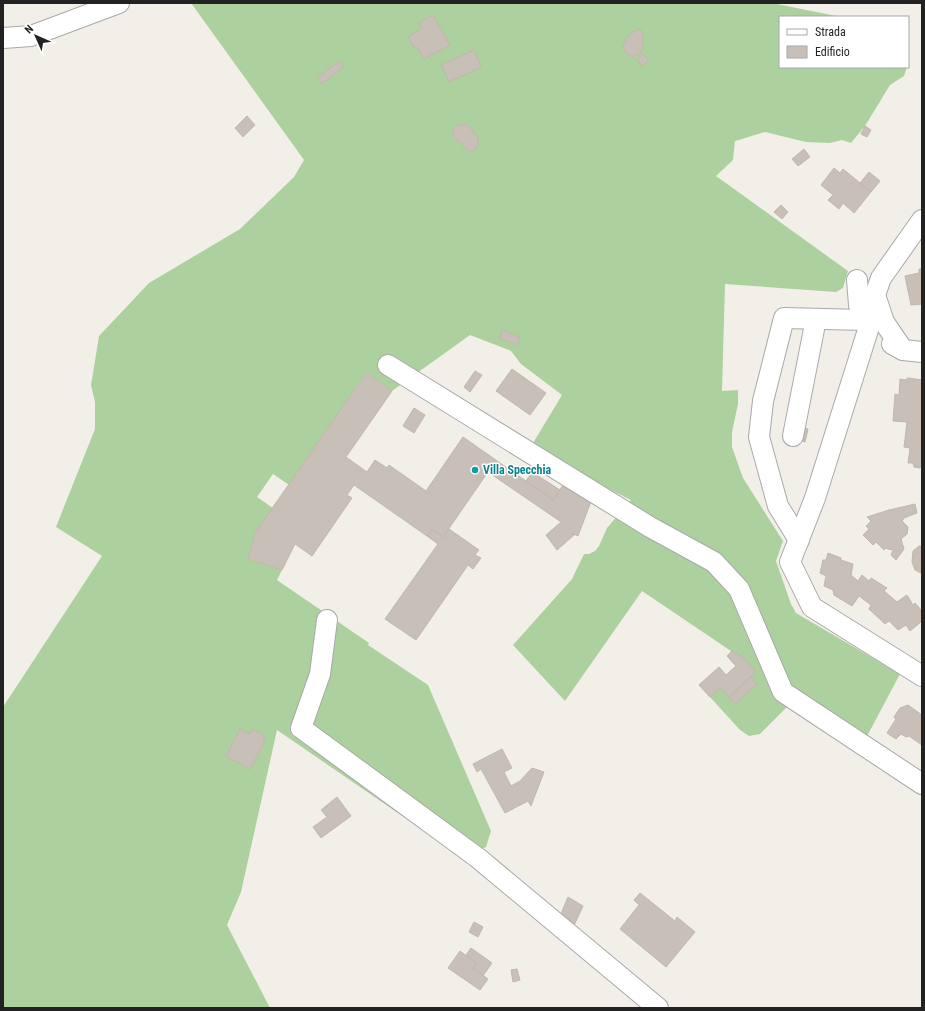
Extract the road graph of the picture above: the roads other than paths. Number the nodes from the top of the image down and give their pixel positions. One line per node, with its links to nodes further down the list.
1 (119, 3): 2 (street)
2 (3, 38)
3 (922, 220): 7 (street)
4 (857, 280): 6 (street)
5 (816, 319): 6 (street); 9 (street); 10 (street)
6 (867, 325): 7 (street); 10 (street)
7 (913, 351)
8 (388, 365): 13 (street)
9 (793, 436)
10 (799, 540): 12 (street)
11 (327, 620): 14 (street)
12 (922, 676)
13 (922, 784)
14 (658, 1008)

